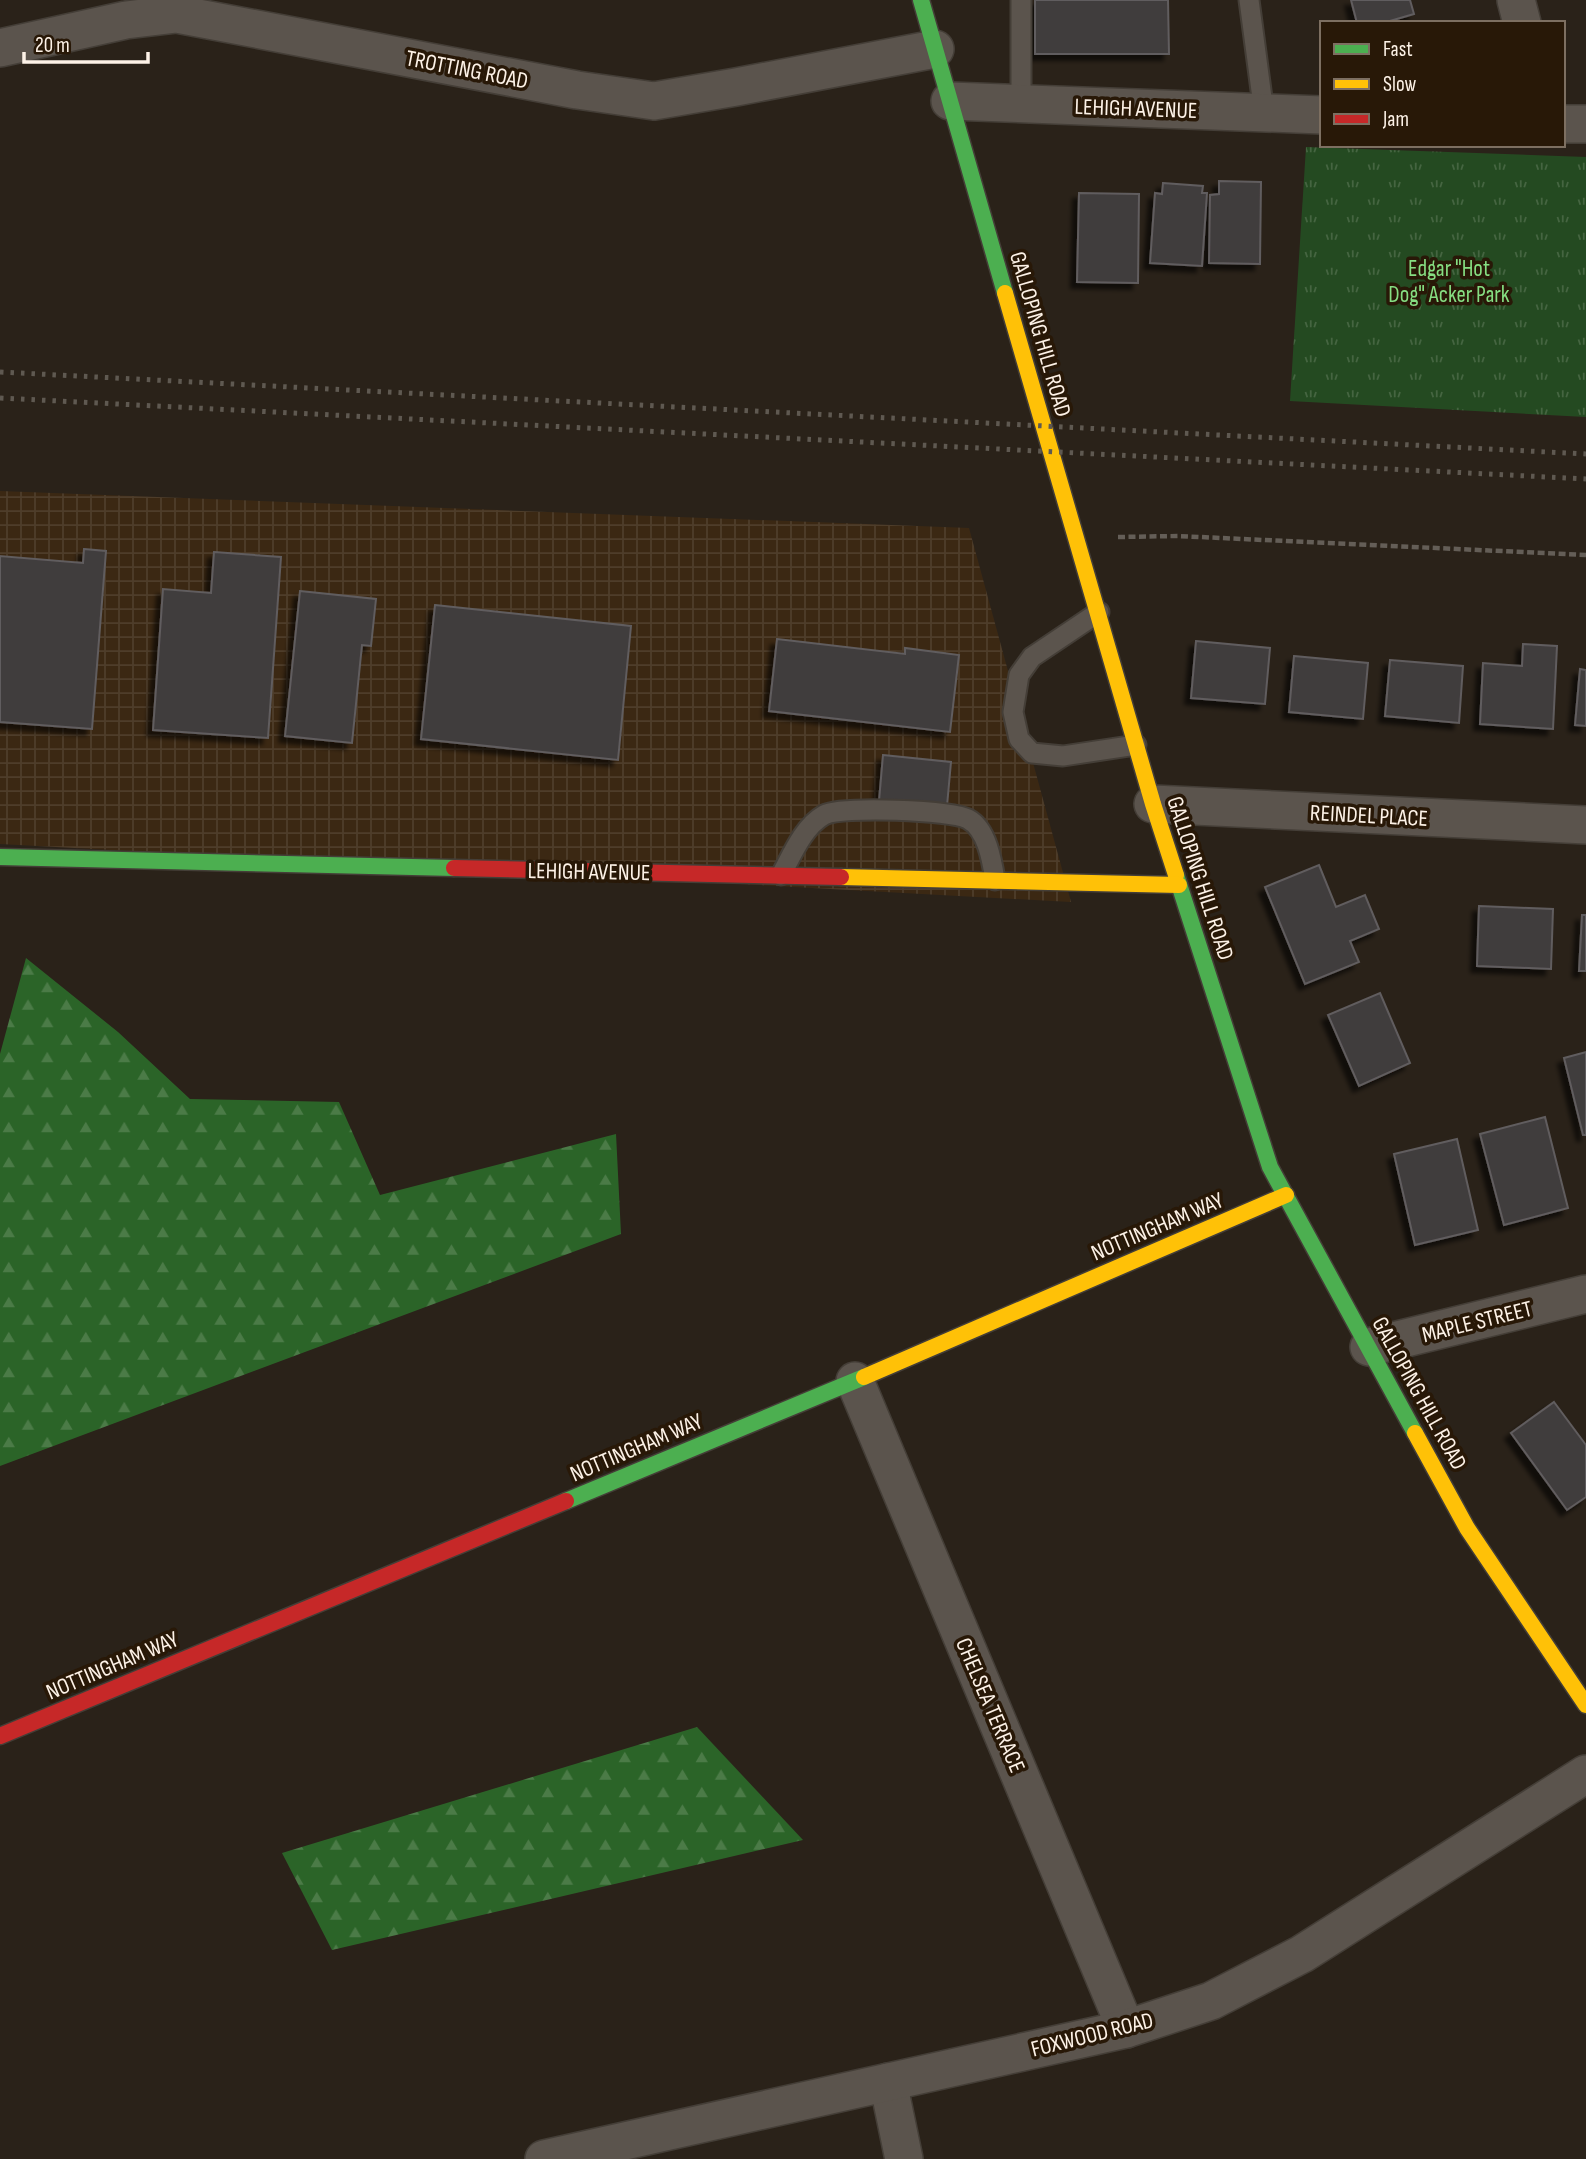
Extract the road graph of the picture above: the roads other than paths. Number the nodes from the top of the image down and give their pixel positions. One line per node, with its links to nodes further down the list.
1 (921, 0): 7 (street, GALLOPING HILL ROAD)
2 (1021, 0): 9 (lane)
3 (1249, 0): 10 (lane)
4 (1516, 0): 5 (street)
5 (1521, 21)
6 (0, 48): 7 (street, TROTTING ROAD)
7 (935, 49): 8 (street, GALLOPING HILL ROAD)
8 (950, 101): 9 (street, LEHIGH AVENUE); 14 (street, GALLOPING HILL ROAD)
9 (1021, 104): 10 (street, LEHIGH AVENUE)
10 (1264, 113): 11 (street, LEHIGH AVENUE)
11 (1320, 115)
12 (1565, 124): 13 (street)
13 (1586, 124)
14 (1098, 612): 15 (street, GALLOPING HILL ROAD); 15 (lane)
15 (1136, 745): 16 (street, GALLOPING HILL ROAD)
16 (1153, 804): 17 (street, REINDEL PLACE); 21 (street, GALLOPING HILL ROAD)
17 (1586, 825)
18 (0, 857): 19 (street, LEHIGH AVENUE)
19 (781, 875): 20 (street, LEHIGH AVENUE); 20 (lane)
20 (995, 880): 21 (street, LEHIGH AVENUE)
21 (1179, 885): 22 (street, GALLOPING HILL ROAD)
22 (1286, 1195): 24 (street, GALLOPING HILL ROAD); 25 (street, NOTTINGHAM WAY)
23 (1586, 1294): 24 (street, MAPLE STREET)
24 (1369, 1347): 26 (street, GALLOPING HILL ROAD)
25 (855, 1381): 27 (street, NOTTINGHAM WAY); 29 (street, CHELSEA TERRACE)
26 (1586, 1705)
27 (0, 1736)
28 (1586, 1774): 29 (street, FOXWOOD ROAD)
29 (1126, 2029): 30 (street, FOXWOOD ROAD)
30 (888, 2082): 31 (street, FOXWOOD ROAD); 32 (street)
31 (544, 2159)
32 (904, 2159)

